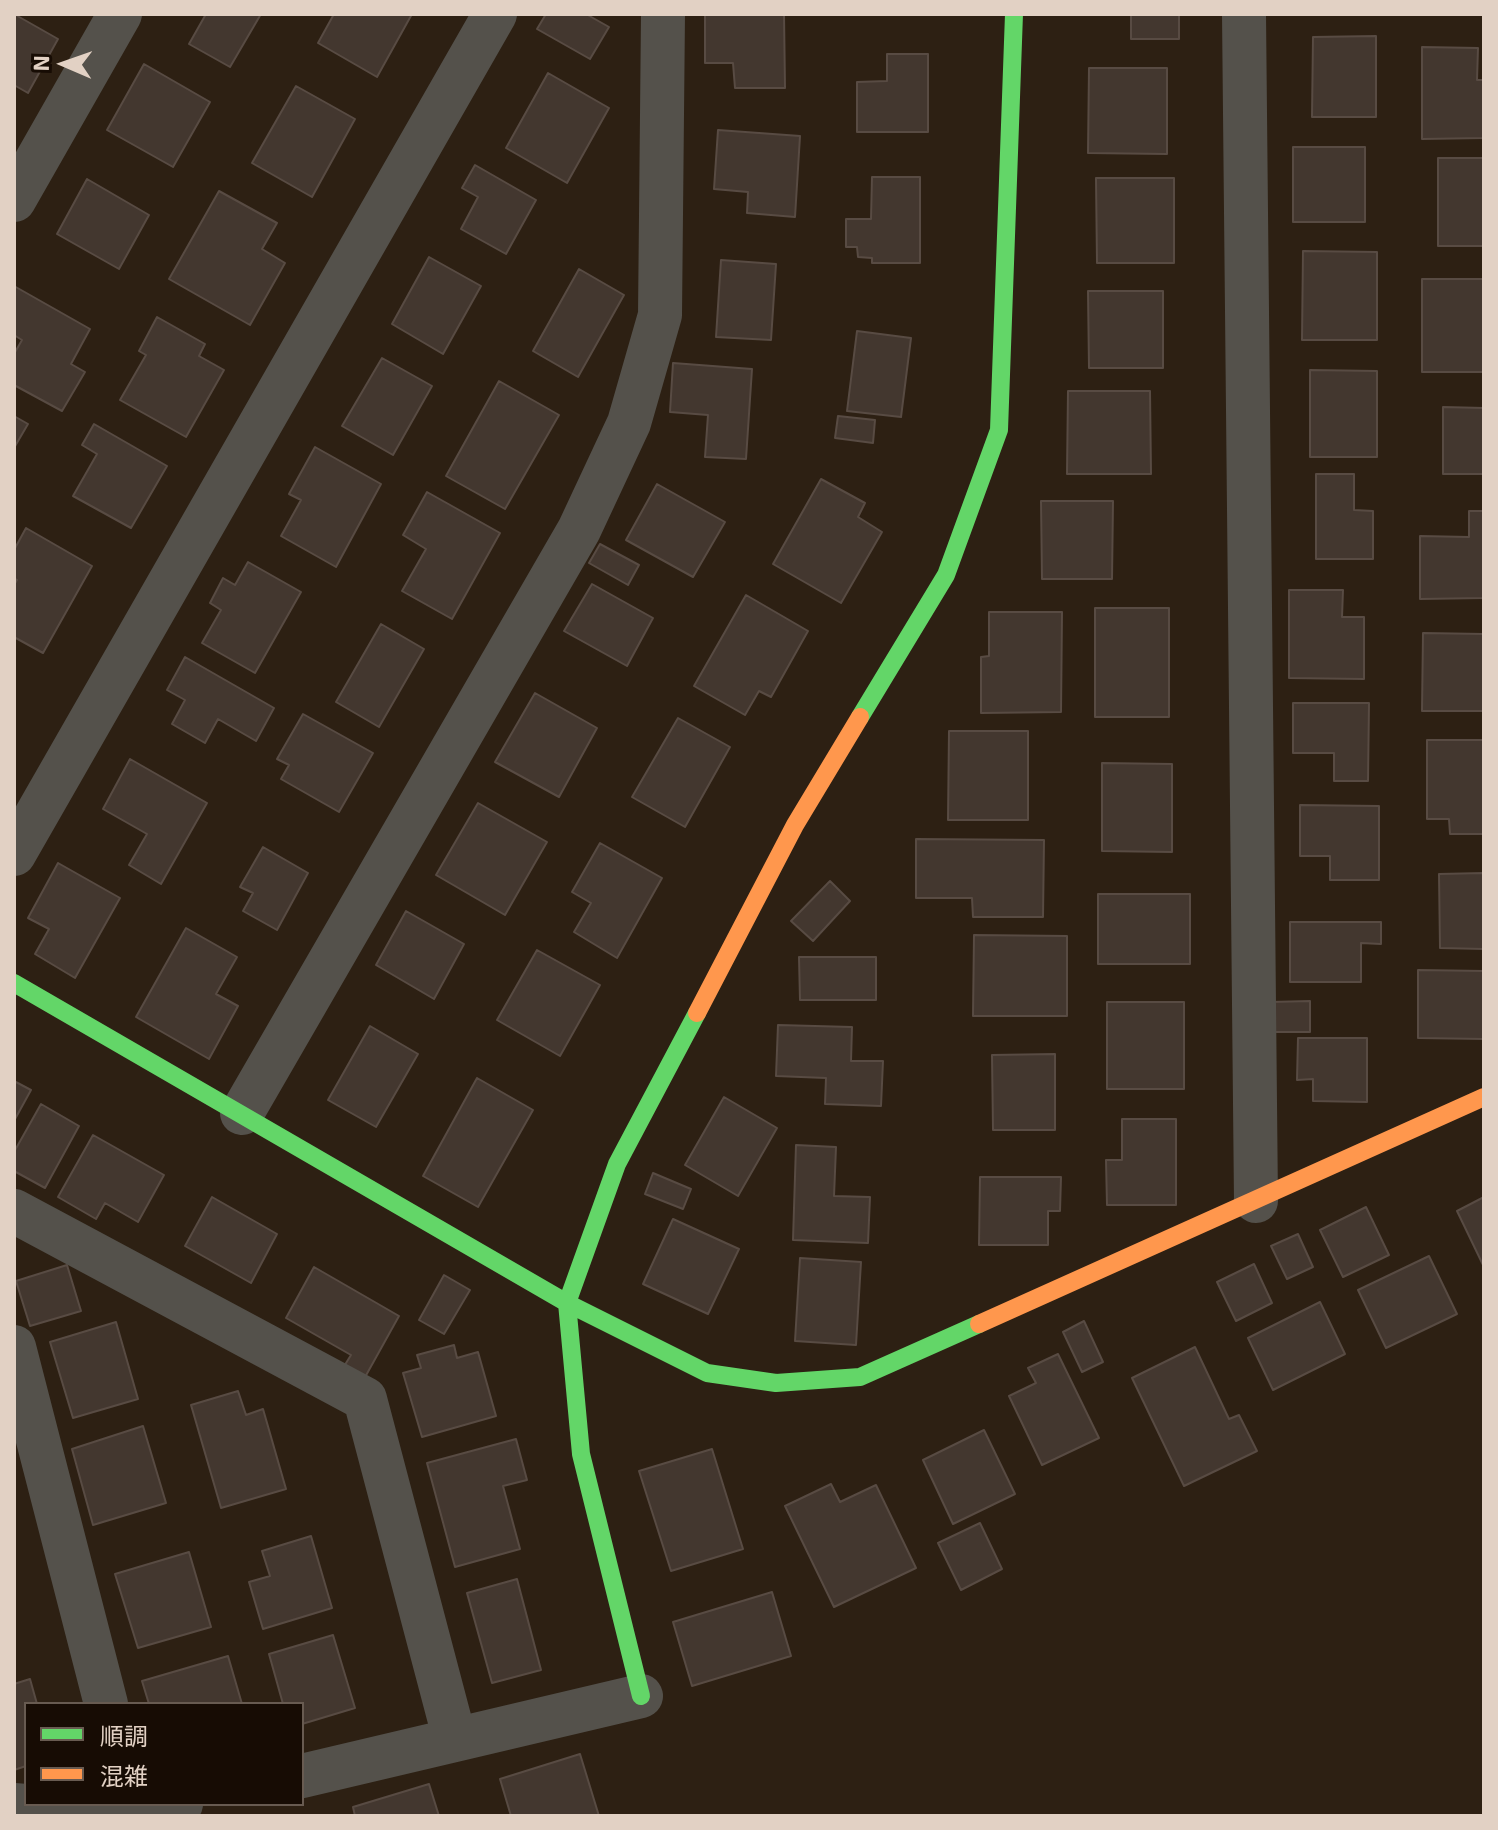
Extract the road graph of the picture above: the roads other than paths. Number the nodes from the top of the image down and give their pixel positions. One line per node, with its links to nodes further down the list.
1 (120, 14): 6 (street)
2 (495, 14): 7 (street)
3 (663, 14): 10 (street)
4 (1014, 14): 13 (street)
5 (1244, 14): 11 (street)
6 (14, 200)
7 (14, 854)
8 (14, 983): 10 (street)
9 (1484, 1097): 11 (street)
10 (242, 1113): 13 (street)
11 (1256, 1201): 13 (street)
12 (14, 1211): 17 (street)
13 (567, 1303): 15 (street)
14 (14, 1347): 16 (street)
15 (641, 1696): 17 (street)
16 (105, 1702)
17 (455, 1740): 18 (street)
18 (304, 1776)
19 (26, 1806): 21 (street)
20 (172, 1806): 21 (street)
21 (134, 1815)

